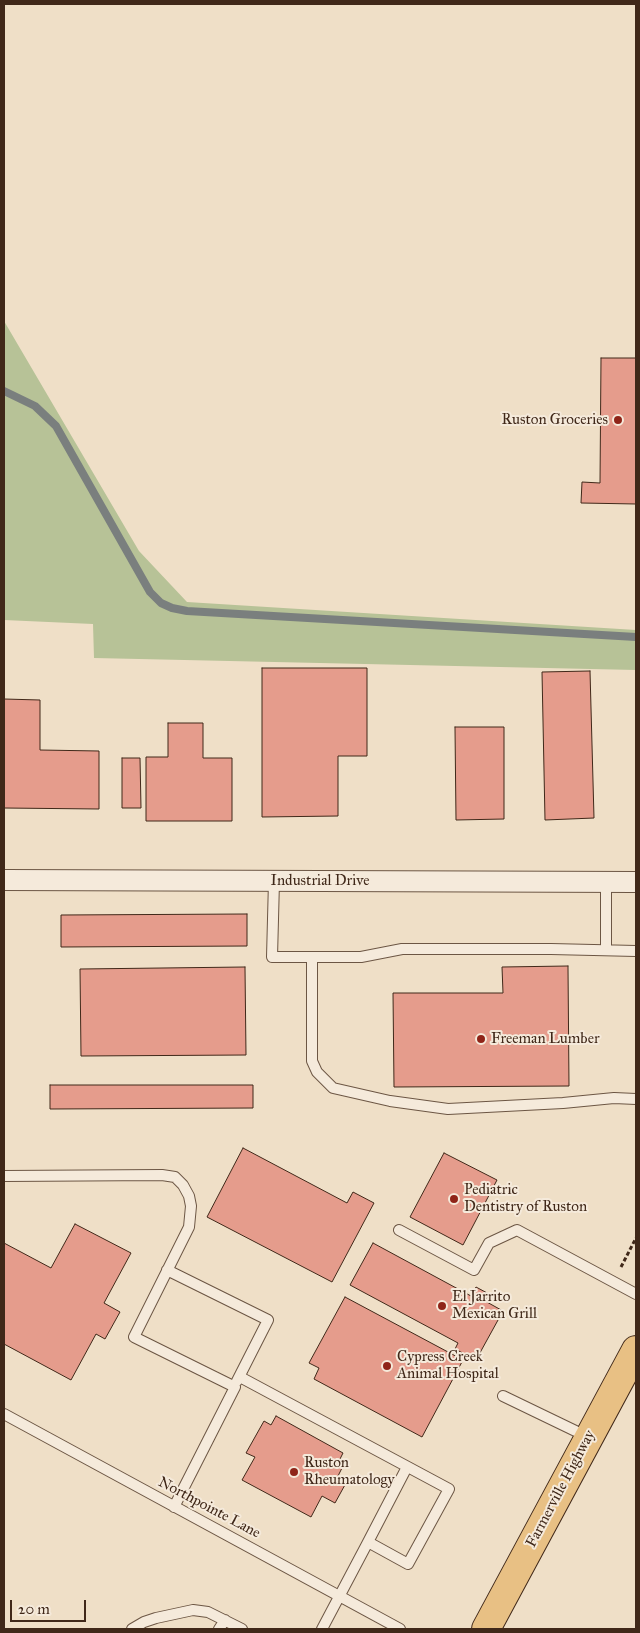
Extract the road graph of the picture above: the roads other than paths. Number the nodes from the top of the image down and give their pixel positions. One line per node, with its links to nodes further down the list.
1 (4, 880): 2 (street, Industrial Drive)
2 (274, 881): 3 (street, Industrial Drive); 7 (lane)
3 (606, 882): 4 (street, Industrial Drive); 5 (lane)
4 (636, 882)
5 (606, 950): 6 (lane); 7 (lane)
6 (636, 951)
7 (312, 957): 8 (lane)
8 (636, 1099)
9 (4, 1176): 11 (lane)
10 (399, 1230): 12 (lane)
11 (167, 1270): 14 (lane); 15 (lane)
12 (636, 1294)
13 (636, 1350): 18 (main road, Farmerville Highway)
14 (240, 1377): 15 (lane); 19 (lane)
15 (235, 1387): 20 (lane)
16 (504, 1396): 18 (lane)
17 (4, 1414): 20 (lane, Northpointe Lane)
18 (589, 1438): 29 (main road, Farmerville Highway)
19 (407, 1467): 21 (lane); 21 (lane)
20 (174, 1506): 22 (lane, Northpointe Lane)
21 (368, 1542): 22 (lane)
22 (339, 1596): 27 (lane); 28 (lane, Northpointe Lane)
23 (225, 1620): 24 (lane); 25 (lane); 26 (lane)
24 (132, 1629)
25 (219, 1629)
26 (242, 1629)
27 (322, 1629)
28 (400, 1629)
29 (486, 1629)

